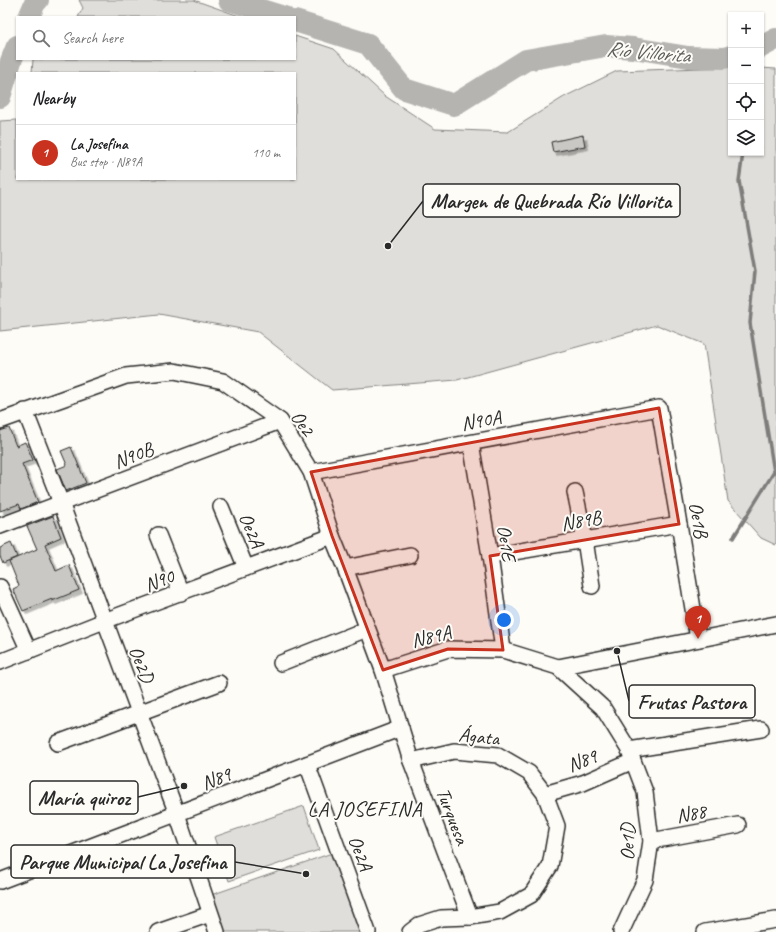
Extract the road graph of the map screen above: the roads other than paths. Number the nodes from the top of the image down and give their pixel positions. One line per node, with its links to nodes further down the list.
1 (659, 408): 5 (street, N90A); 10 (street, Oe1B)
2 (26, 411): 3 (street, Oe2); 4 (street, Oe2); 8 (street, Oe2D)
3 (0, 421)
4 (280, 421): 6 (street, Oe2); 8 (street, N90B)
5 (471, 443): 6 (street, N90A); 16 (street, Oe1E)
6 (311, 472): 13 (street, Oe2)
7 (575, 492): 14 (street)
8 (61, 503): 11 (street, N90B); 22 (street, Oe2D)
9 (221, 507): 17 (street, Oe2A)
10 (679, 524): 14 (street, N89B); 25 (street, Oe1B)
11 (0, 526)
12 (158, 535): 21 (street)
13 (332, 536): 17 (street, N90); 18 (street, Oe2)
14 (585, 540): 16 (street, N89B); 19 (street)
15 (410, 555): 18 (street)
16 (490, 556): 26 (street, Oe1E)
17 (246, 568): 21 (street, N90)
18 (345, 568): 24 (street, Oe2)
19 (592, 586)
20 (0, 587): 27 (street)
21 (181, 593): 22 (street, N90)
22 (104, 621): 27 (street, N90); 33 (street, Oe2D)
23 (776, 624): 25 (street, N89A)
24 (367, 629): 29 (street); 31 (street, Oe2)
25 (698, 639): 30 (street, N89A)
26 (503, 650): 30 (street, N89A); 31 (street, N89A)
27 (29, 651): 28 (street, N90)
28 (0, 662)
29 (281, 663)
30 (558, 667): 37 (street, N89A)
31 (383, 670): 34 (street, Oe2)
32 (219, 683): 33 (street)
33 (139, 713): 36 (street); 41 (street, Oe2D)
34 (401, 728): 38 (street, Turquesa); 39 (street, N89)
35 (761, 729): 37 (street, N89)
36 (58, 743)
37 (631, 756): 40 (street, N89); 43 (street, Oe1D)
38 (411, 761): 40 (street, Ágata); 46 (street, Turquesa)
39 (307, 764): 41 (street, N89); 50 (street, Oe2A)
40 (545, 794): 46 (street, Ágata)
41 (176, 814): 44 (street, N89); 45 (street, Oe2D)
42 (738, 825): 43 (street, N88)
43 (651, 841): 52 (street, Oe1D)
44 (0, 881)
45 (210, 914): 48 (street); 49 (street, Oe2D)
46 (470, 917): 51 (street)
47 (776, 920): 53 (street)
48 (158, 932)
49 (217, 932)
50 (368, 932)
51 (410, 932)
52 (621, 932)
53 (705, 932)

